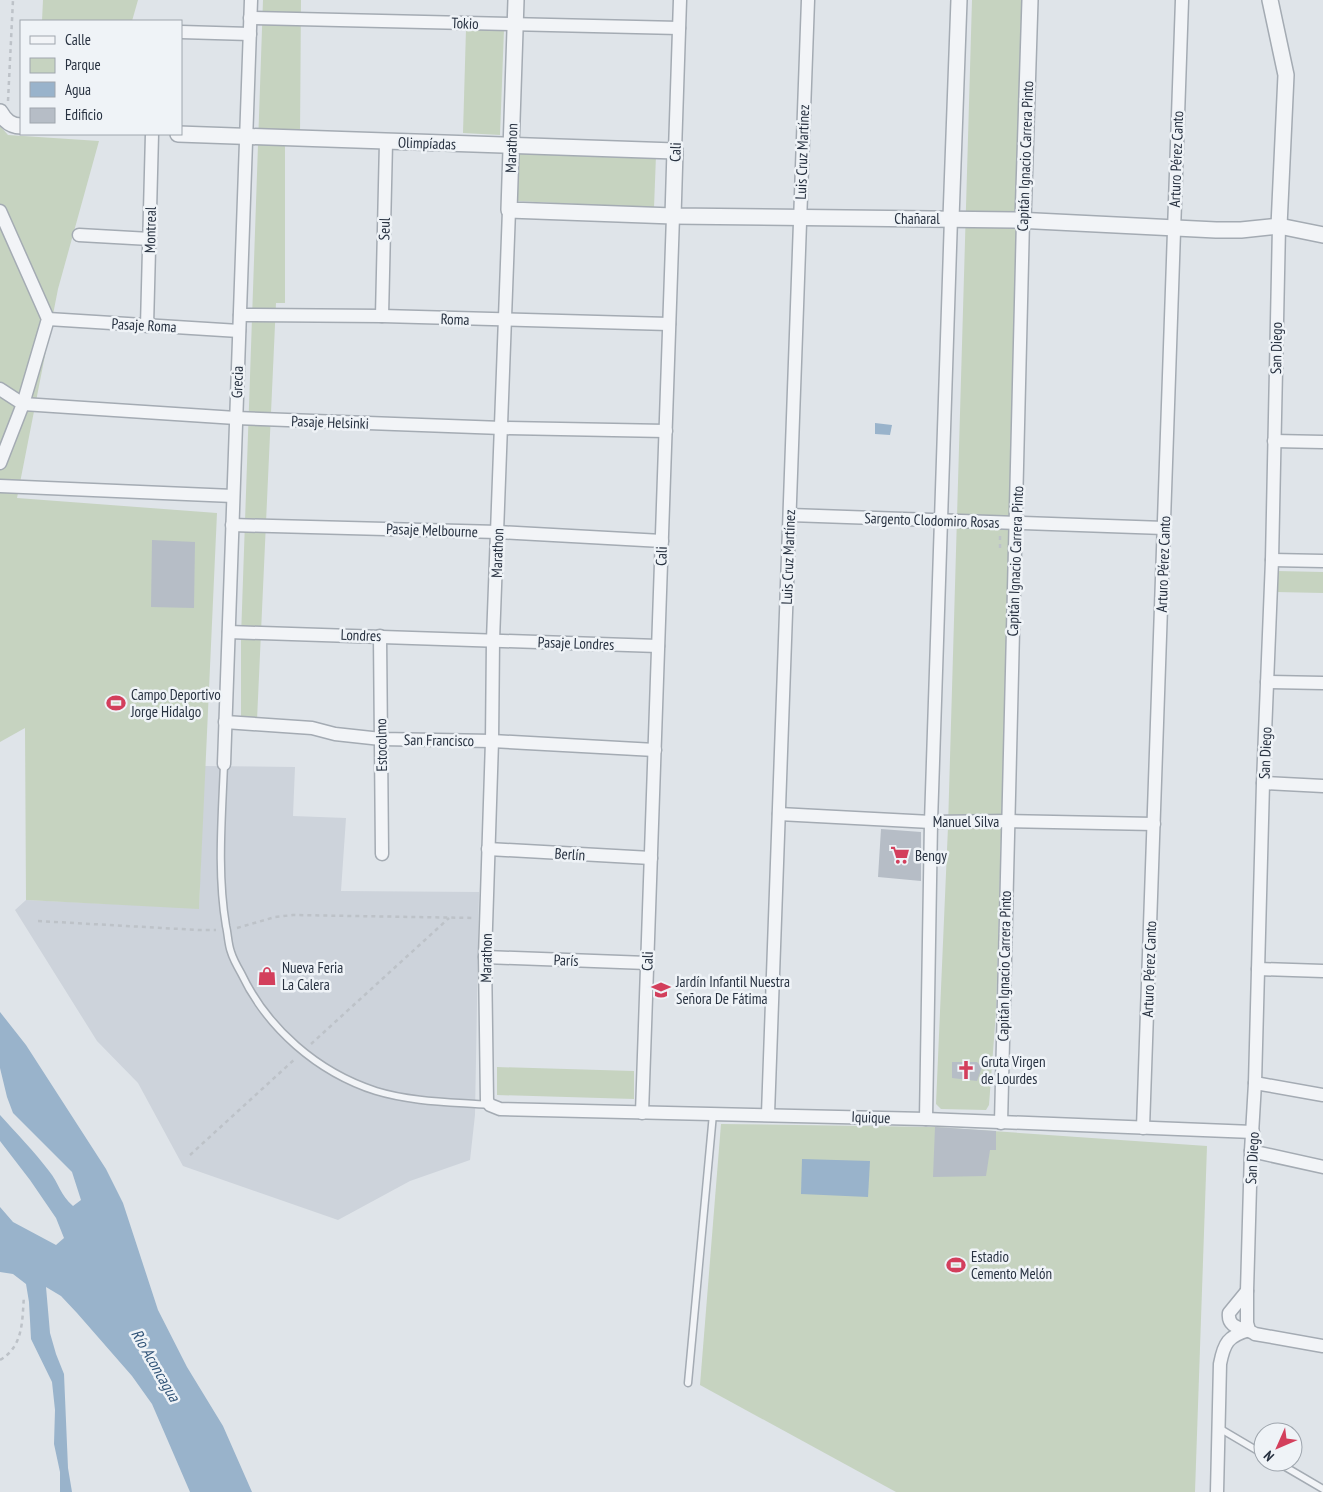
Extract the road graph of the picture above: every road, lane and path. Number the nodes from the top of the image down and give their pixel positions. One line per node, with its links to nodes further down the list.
1 (13, 0): 15 (path)
2 (251, 0): 10 (street, Grecia)
3 (516, 0): 11 (street, Marathon)
4 (680, 0): 12 (street, Cali)
5 (808, 0): 26 (street, Luis Cruz Martínez)
6 (959, 0): 27 (street)
7 (1030, 0): 28 (street, Capitán Ignacio Carrera Pinto)
8 (1182, 0): 30 (street, Arturo Pérez Canto)
9 (1270, 0): 29 (street, San Diego)
10 (250, 18): 11 (street, Tokio); 14 (street, Grecia)
11 (515, 25): 12 (street, Tokio); 21 (street, Marathon)
12 (679, 28): 22 (street, Cali)
13 (182, 32): 14 (street)
14 (250, 34): 19 (street, Grecia)
15 (1, 113): 16 (street)
16 (20, 126)
17 (182, 134): 19 (street, Olimpíadas)
18 (152, 135): 33 (street, Montreal)
19 (246, 136): 20 (street, Olimpíadas); 34 (street, Grecia)
20 (386, 142): 21 (street, Olimpíadas); 35 (street, Seul)
21 (511, 146): 22 (street, Olimpíadas); 23 (street, Marathon)
22 (675, 151): 25 (street, Cali)
23 (510, 210): 25 (street, Chañaral); 37 (street, Marathon)
24 (0, 211): 36 (street)
25 (673, 216): 26 (street, Chañaral); 38 (street, Cali)
26 (800, 217): 27 (street, Chañaral); 51 (street, Luis Cruz Martínez)
27 (951, 218): 28 (street, Chañaral); 52 (street)
28 (1023, 220): 30 (street, Chañaral); 53 (street, Capitán Ignacio Carrera Pinto)
29 (1279, 226): 30 (street, Chañaral); 31 (street, Chañaral); 46 (street, San Diego)
30 (1174, 228): 55 (street, Arturo Pérez Canto)
31 (1323, 234)
32 (79, 235): 33 (street)
33 (150, 238): 39 (street, Montreal)
34 (240, 315): 35 (street, Roma); 40 (street, Grecia)
35 (382, 316): 37 (street, Roma)
36 (48, 319): 39 (street, Pasaje Roma); 42 (street)
37 (506, 321): 38 (street, Roma); 44 (street, Marathon)
38 (669, 324): 45 (street, Cali)
39 (148, 326): 40 (street, Pasaje Roma)
40 (239, 331): 43 (street, Grecia)
41 (0, 389): 42 (street, Pasaje Helsinki)
42 (23, 404): 43 (street, Pasaje Helsinki); 48 (street)
43 (236, 418): 44 (street, Pasaje Helsinki); 50 (street, Grecia)
44 (502, 428): 45 (street, Pasaje Helsinki); 56 (street, Marathon)
45 (666, 430): 57 (street, Cali)
46 (1274, 441): 47 (street); 58 (street, San Diego)
47 (1323, 442)
48 (0, 464)
49 (0, 486): 50 (street)
50 (233, 496): 54 (street, Grecia)
51 (790, 515): 52 (street, Sargento Clodomiro Rosas); 73 (street, Luis Cruz Martínez)
52 (941, 520): 53 (street, Sargento Clodomiro Rosas); 75 (street)
53 (1017, 522): 55 (street, Sargento Clodomiro Rosas); 74 (street, Capitán Ignacio Carrera Pinto)
54 (232, 525): 56 (street, Pasaje Melbourne); 60 (street, Grecia)
55 (1164, 528): 76 (street, Arturo Pérez Canto)
56 (498, 532): 57 (street, Pasaje Melbourne); 62 (street, Marathon)
57 (662, 541): 63 (street, Cali)
58 (1272, 560): 59 (street); 64 (street, San Diego)
59 (1323, 561)
60 (228, 632): 61 (street, Londres); 66 (street, Grecia)
61 (380, 636): 62 (street, Londres); 67 (street, Estocolmo)
62 (493, 640): 63 (street, Pasaje Londres); 68 (street, Marathon)
63 (658, 646): 69 (street, Cali)
64 (1267, 682): 65 (street); 71 (street, San Diego)
65 (1323, 682)
66 (225, 722): 67 (street, San Francisco); 70 (street, Grecia)
67 (381, 739): 68 (street, San Francisco); 78 (street, Estocolmo)
68 (492, 741): 69 (street, San Francisco); 77 (street, Marathon)
69 (655, 750): 79 (street, Cali)
70 (224, 764): 83 (lane)
71 (1263, 783): 72 (street); 86 (street, San Diego)
72 (1323, 786)
73 (779, 814): 75 (street, Manuel Silva); 94 (street, Luis Cruz Martínez)
74 (1008, 821): 75 (street, Manuel Silva); 76 (street, Manuel Silva); 96 (street, Capitán Ignacio Carrera Pinto)
75 (930, 822): 95 (street)
76 (1154, 824): 97 (street, Arturo Pérez Canto)
77 (488, 848): 79 (street, Berlín); 81 (street, Marathon)
78 (382, 854)
79 (651, 858): 85 (street, Cali)
80 (450, 917): 81 (path); 83 (path); 88 (path)
81 (486, 918): 84 (street, Marathon)
82 (38, 921): 83 (path)
83 (227, 929): 88 (lane)
84 (485, 957): 85 (street, París); 91 (street, Marathon)
85 (647, 963): 92 (street, Cali)
86 (1258, 969): 87 (street); 89 (street, San Diego)
87 (1323, 971)
88 (302, 1052): 91 (lane); 100 (path)
89 (1255, 1083): 90 (street); 98 (street, San Diego)
90 (1323, 1095)
91 (490, 1105): 92 (street, Iquique)
92 (642, 1113): 93 (street, Iquique)
93 (713, 1114): 94 (street, Iquique); 107 (lane)
94 (768, 1114): 95 (street, Iquique)
95 (926, 1119): 96 (street, Iquique)
96 (1001, 1123): 97 (street, Iquique)
97 (1143, 1128): 98 (street, Iquique)
98 (1253, 1132): 99 (street, San Diego)
99 (1251, 1151): 101 (street); 102 (street, San Diego)
100 (190, 1155)
101 (1323, 1167)
102 (1247, 1291): 104 (street, San Diego); 104 (street)
103 (24, 1296): 106 (path)
104 (1249, 1330): 105 (street); 108 (street)
105 (1323, 1343)
106 (0, 1360)
107 (688, 1382)
108 (1218, 1427): 109 (lane); 112 (street)
109 (1253, 1448)
110 (1294, 1472): 111 (lane)
111 (1323, 1489)
112 (1217, 1492)

